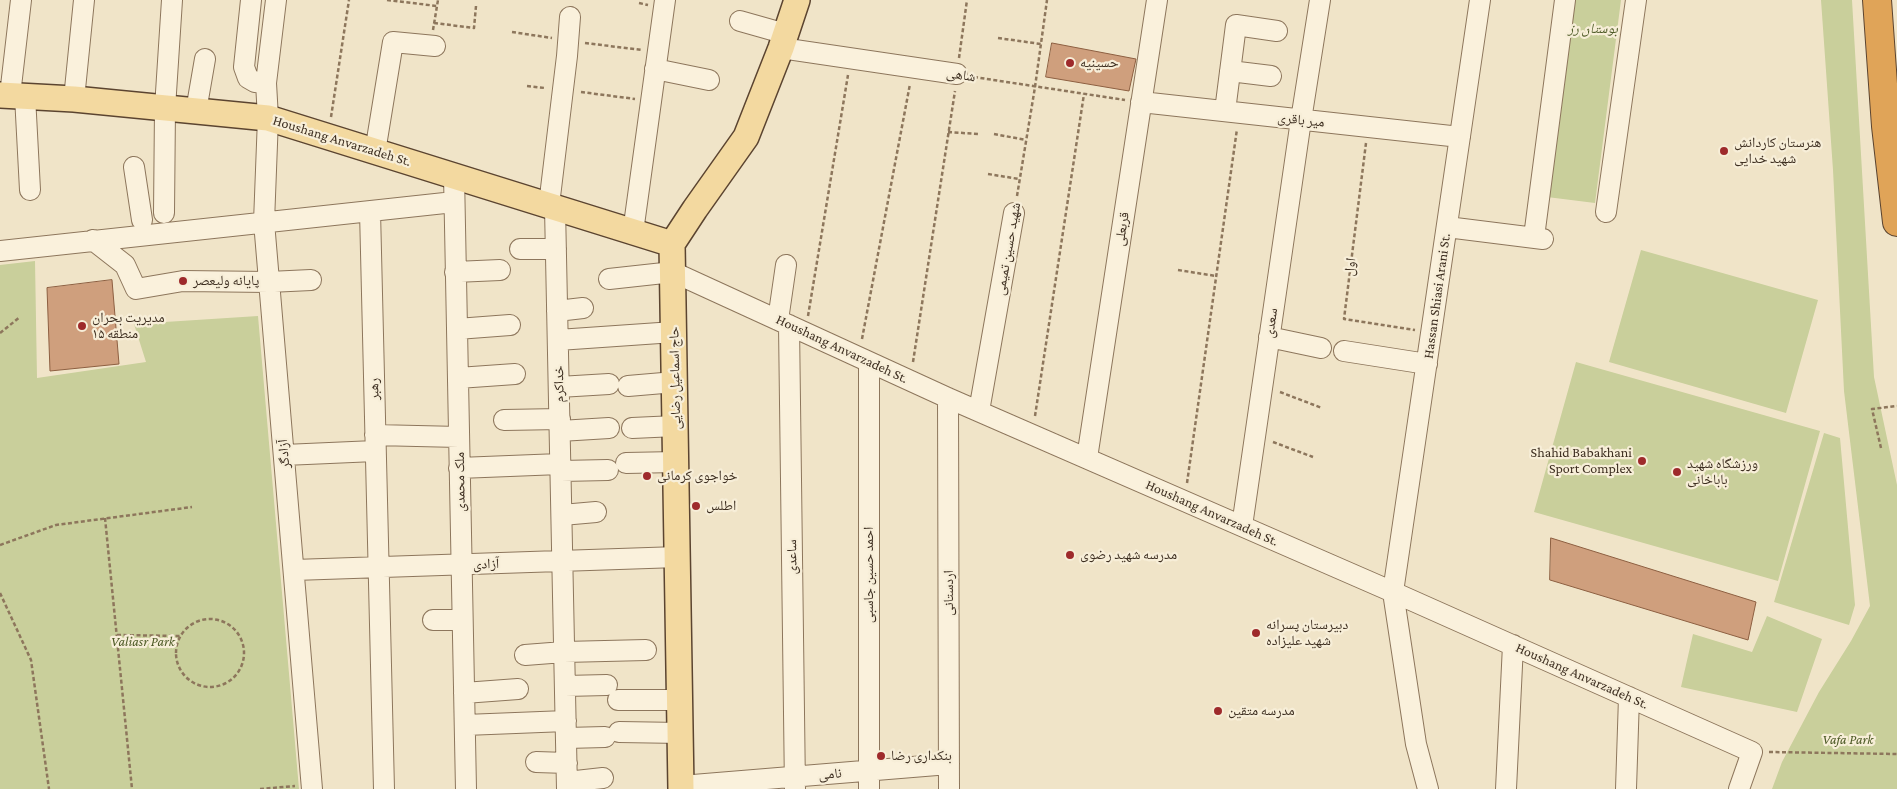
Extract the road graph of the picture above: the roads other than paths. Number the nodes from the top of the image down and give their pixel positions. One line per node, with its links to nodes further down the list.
1 (21, 0): 26 (street)
2 (84, 0): 27 (street)
3 (172, 0): 29 (street)
4 (251, 0): 25 (street)
5 (276, 0): 25 (street, آزادگر)
6 (665, 0): 20 (street)
7 (797, 0): 17 (main road)
8 (1157, 0): 28 (street, قربعلی)
9 (1320, 0): 33 (street, سعدی)
10 (1480, 0): 34 (street, Hassan Shiasi Arani St.)
11 (1564, 0): 48 (street)
12 (1636, 0): 43 (street)
13 (1877, 0): 47 (highway)
14 (567, 12): 41 (street, خداکرم)
15 (740, 21): 17 (street, شاهی)
16 (1277, 31): 21 (street)
17 (784, 41): 22 (street, شاهی); 51 (main road)
18 (432, 46): 35 (street)
19 (205, 59): 30 (street)
20 (657, 60): 24 (street); 49 (street)
21 (1230, 71): 23 (street); 31 (street)
22 (957, 74)
23 (1270, 76)
24 (709, 80)
25 (266, 83): 32 (street, آزادگر)
26 (12, 95): 27 (main road, Houshang Anvarzadeh St.); 38 (street)
27 (74, 99): 29 (main road, Houshang Anvarzadeh St.)
28 (1141, 102): 31 (street, میر باقری); 88 (street, قربعلی)
29 (164, 108): 30 (main road, Houshang Anvarzadeh St.); 39 (street)
30 (196, 111): 32 (main road, Houshang Anvarzadeh St.)
31 (1232, 112): 33 (street, میر باقری)
32 (268, 118): 35 (main road, Houshang Anvarzadeh St.); 46 (street, آزادگر)
33 (1301, 120): 34 (street, میر باقری); 68 (street, سعدی)
34 (1460, 137): 48 (street, Hassan Shiasi Arani St.)
35 (375, 152): 37 (main road, Houshang Anvarzadeh St.)
36 (134, 167): 39 (street)
37 (454, 175): 40 (street, ملک محمدی); 41 (main road, Houshang Anvarzadeh St.)
38 (30, 190)
39 (139, 200): 45 (street)
40 (454, 202): 42 (street); 57 (street, ملک محمدی)
41 (552, 206): 49 (main road, Houshang Anvarzadeh St.); 52 (street, خداکرم)
42 (370, 210): 46 (street); 86 (street, رهبر)
43 (1606, 212)
44 (1014, 213): 79 (street, شهید حسین تمیمی)
45 (142, 220)
46 (264, 222): 50 (street); 61 (street, آزادگر)
47 (1897, 222)
48 (1447, 227): 73 (street, Hassan Shiasi Arani St.)
49 (633, 232): 51 (main road, Houshang Anvarzadeh St.)
50 (93, 240): 53 (street); 61 (street)
51 (672, 244): 58 (main road, حاج اسماعیل رضایی)
52 (556, 249): 54 (street); 63 (street, خداکرم)
53 (0, 250)
54 (520, 250)
55 (786, 265): 65 (street, ساعدی)
56 (500, 270): 57 (street)
57 (456, 272): 66 (street, ملک محمدی)
58 (673, 272): 59 (street); 65 (street, Houshang Anvarzadeh St.); 67 (main road, حاج اسماعیل رضایی)
59 (609, 279)
60 (311, 280): 61 (street)
61 (269, 282): 87 (street, آزادگر)
62 (583, 308): 63 (street)
63 (557, 311): 69 (street, خداکرم)
64 (510, 325): 66 (street)
65 (791, 326): 72 (street, Houshang Anvarzadeh St.); 120 (street, ساعدی)
66 (457, 329): 75 (street, ملک محمدی)
67 (674, 332): 69 (street); 76 (main road, حاج اسماعیل رضایی)
68 (1269, 337): 70 (street); 94 (street, سعدی)
69 (558, 340): 77 (street, خداکرم)
70 (1321, 348)
71 (1344, 351): 73 (street)
72 (864, 359): 78 (street, Houshang Anvarzadeh St.); 119 (street, احمد حسین جاسبی)
73 (1427, 364): 100 (street, Hassan Shiasi Arani St.)
74 (515, 374): 75 (street)
75 (458, 378): 85 (street, ملک محمدی)
76 (675, 382): 77 (street); 82 (main road, حاج اسماعیل رضایی)
77 (559, 387): 81 (street, خداکرم)
78 (948, 398): 79 (street, Houshang Anvarzadeh St.); 116 (street, اردستانی)
79 (979, 411): 88 (street, Houshang Anvarzadeh St.)
80 (504, 420): 81 (street)
81 (560, 425): 83 (street); 91 (street, خداکرم)
82 (676, 426): 84 (street); 89 (main road, حاج اسماعیل رضایی)
83 (609, 428)
84 (632, 428)
85 (459, 437): 86 (street); 90 (street, ملک محمدی)
86 (375, 443): 87 (street); 98 (street, رهبر)
87 (284, 456): 99 (street, آزادگر)
88 (1086, 458): 94 (street, Houshang Anvarzadeh St.)
89 (676, 462): 91 (street); 95 (main road, حاج اسماعیل رضایی)
90 (459, 468): 91 (street); 97 (street, ملک محمدی)
91 (560, 468): 93 (street, خداکرم)
92 (596, 512): 93 (street)
93 (562, 515): 96 (street, خداکرم)
94 (1242, 526): 100 (street, Houshang Anvarzadeh St.)
95 (678, 558): 96 (street, آزادی); 111 (main road, حاج اسماعیل رضایی)
96 (562, 561): 97 (street, آزادی); 105 (street, خداکرم)
97 (461, 564): 98 (street, آزادی); 102 (street, ملک محمدی)
98 (378, 567): 99 (street, آزادی); 123 (street, رهبر)
99 (294, 570): 121 (street, آزادگر)
100 (1393, 592): 103 (street, Houshang Anvarzadeh St.); 126 (street)
101 (433, 620): 102 (street)
102 (462, 620): 109 (street, ملک محمدی)
103 (1513, 645): 110 (street, Houshang Anvarzadeh St.); 127 (street)
104 (646, 650): 105 (street)
105 (564, 652): 106 (street); 107 (street, خداکرم)
106 (525, 655)
107 (565, 686): 111 (street); 113 (street, خداکرم)
108 (518, 689): 109 (street)
109 (464, 693): 112 (street, ملک محمدی)
110 (1629, 697): 128 (street); 129 (street, Houshang Anvarzadeh St.)
111 (680, 700): 114 (main road, حاج اسماعیل رضایی)
112 (464, 725): 113 (street); 124 (street, ملک محمدی)
113 (566, 730): 114 (street); 117 (street, خداکرم)
114 (681, 733): 122 (main road, حاج اسماعیل رضایی)
115 (536, 762): 117 (street)
116 (949, 764): 119 (street, نامی); 125 (street, اردستانی)
117 (567, 778): 118 (street)
118 (603, 778)
119 (869, 780): 120 (street, نامی)
120 (795, 783): 122 (street, نامی)
121 (312, 787)
122 (681, 787)
123 (384, 789)
124 (466, 789)
125 (949, 789)
126 (1428, 789)
127 (1506, 789)
128 (1626, 789)
129 (1740, 789)

